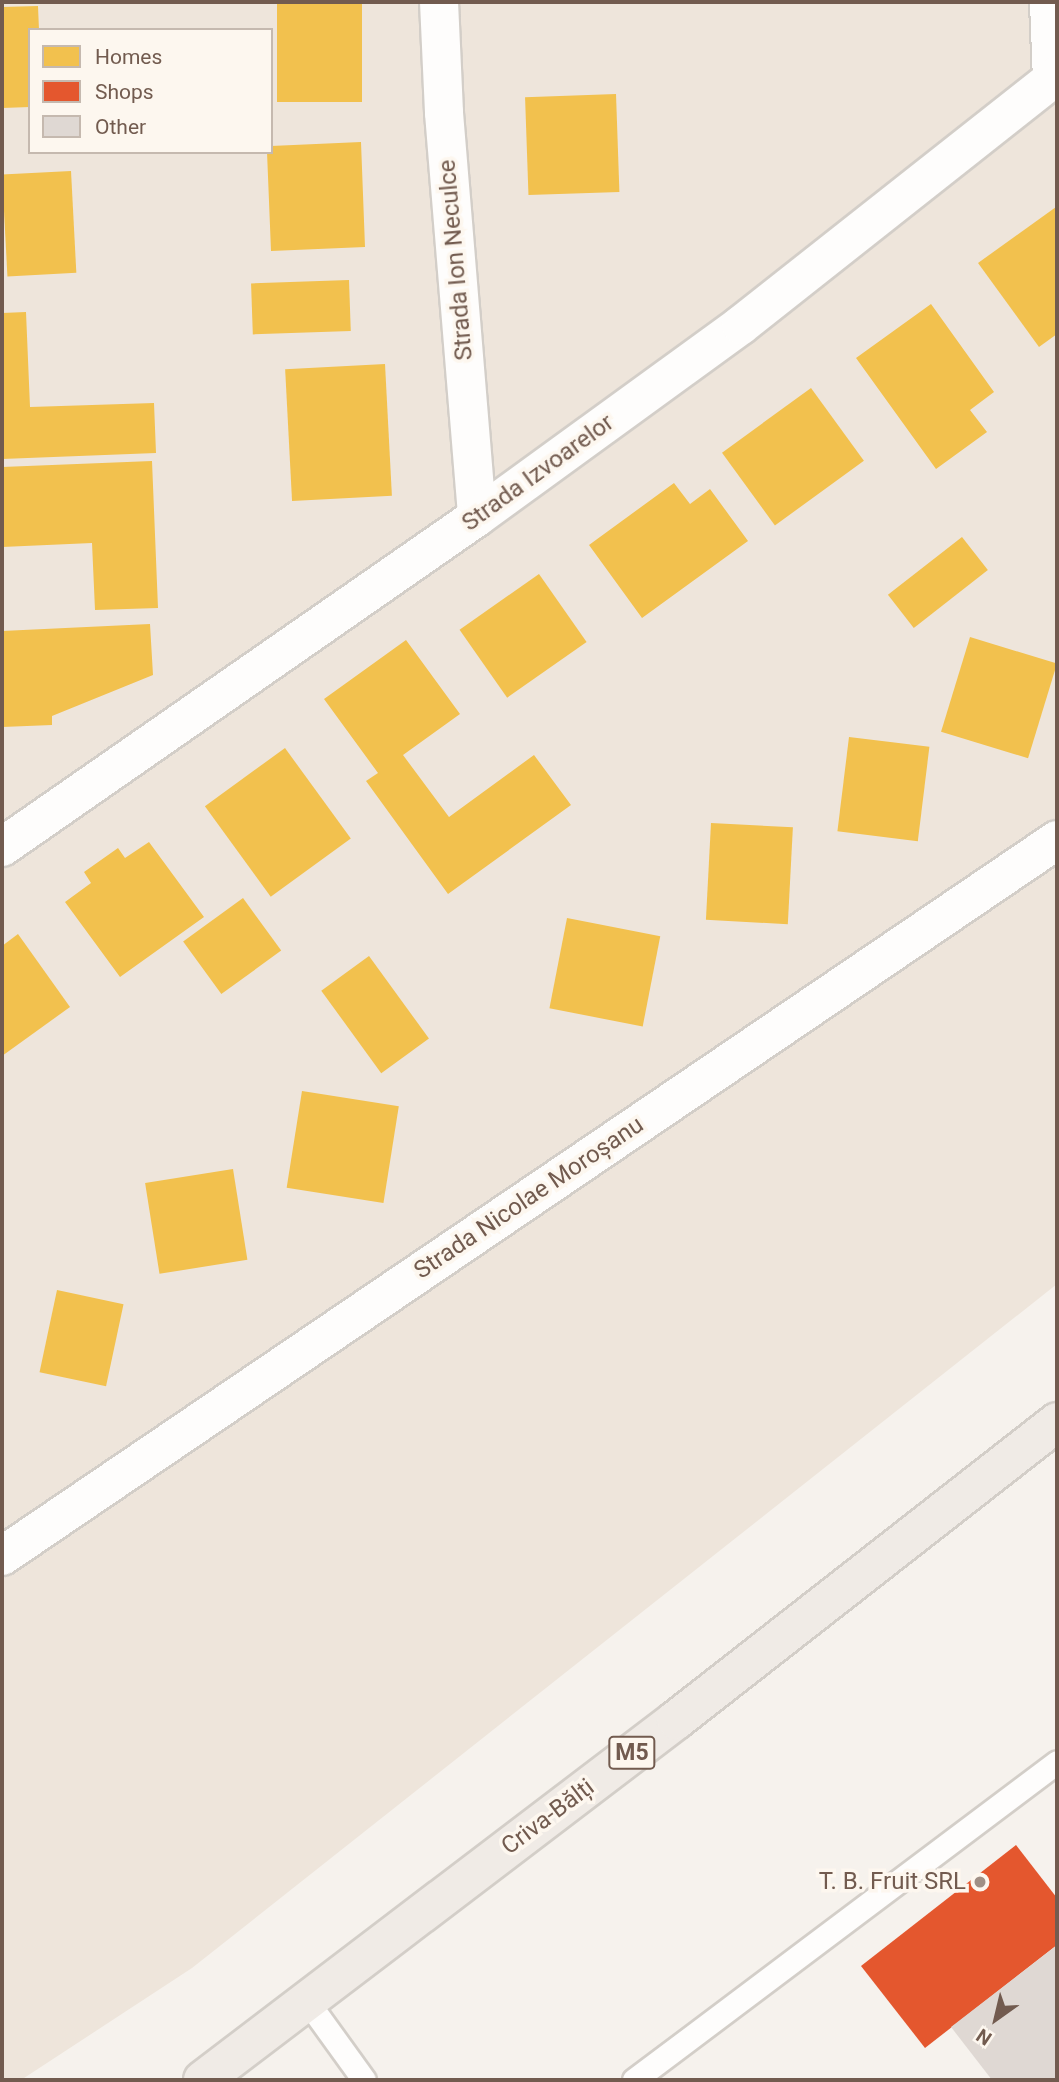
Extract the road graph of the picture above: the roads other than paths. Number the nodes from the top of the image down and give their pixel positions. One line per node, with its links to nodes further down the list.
1 (439, 2): 4 (street, Strada Ion Neculce)
2 (1049, 2): 3 (street)
3 (1055, 77): 4 (street, Strada Izvoarelor)
4 (477, 517): 6 (street, Strada Izvoarelor)
5 (1057, 840): 8 (street, Strada Nicolae Moroșanu)
6 (2, 847)
7 (1057, 1422): 10 (highway, Criva-Bălți / M5)
8 (2, 1556)
9 (1057, 1762): 13 (lane)
10 (307, 2001): 11 (highway, Criva-Bălți / M5); 12 (lane)
11 (203, 2080)
12 (364, 2080)
13 (634, 2080)

